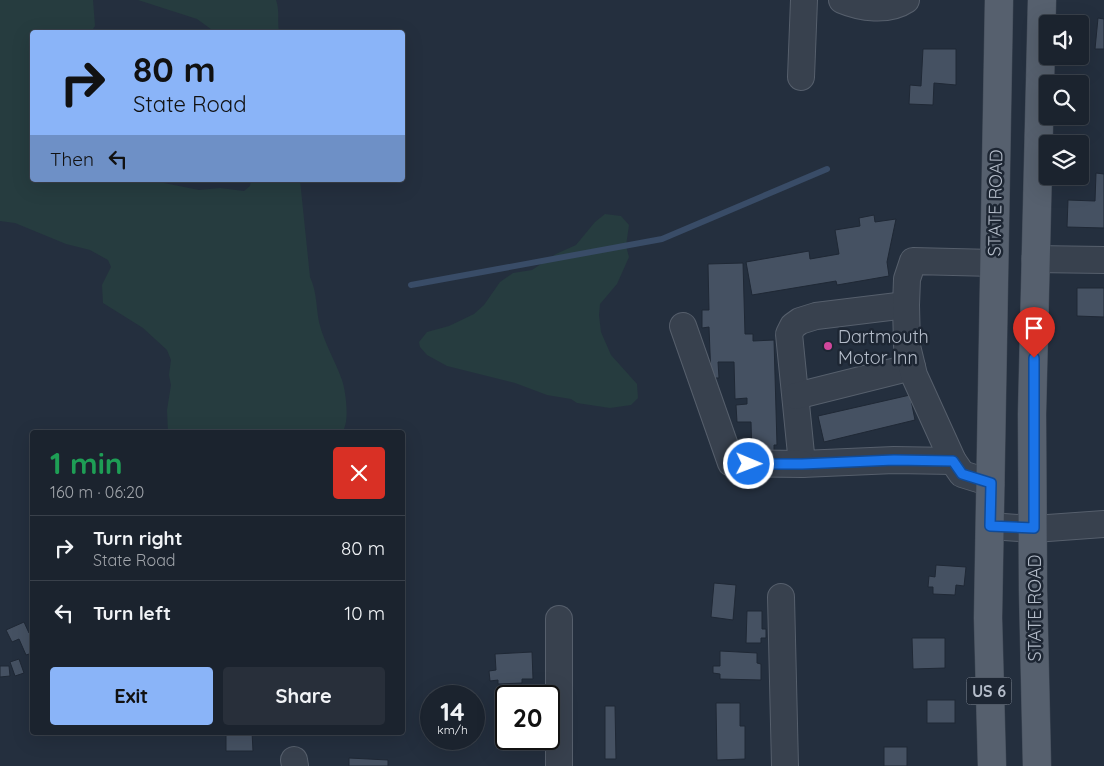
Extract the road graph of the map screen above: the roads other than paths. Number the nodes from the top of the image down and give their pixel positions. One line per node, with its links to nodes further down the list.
1 (804, 0): 6 (street)
2 (842, 0): 3 (street)
3 (906, 0)
4 (999, 0): 9 (main road, STATE ROAD / US 6)
5 (1042, 0): 7 (main road, STATE ROAD / US 6)
6 (800, 77)
7 (1035, 259): 8 (street); 19 (main road, STATE ROAD / US 6)
8 (1104, 260)
9 (994, 263): 10 (street); 16 (main road, STATE ROAD / US 6)
10 (906, 305): 12 (street); 13 (street)
11 (684, 326): 15 (street)
12 (912, 367): 13 (street); 14 (street)
13 (796, 396): 15 (street)
14 (953, 461): 15 (street); 16 (street)
15 (802, 464)
16 (991, 483): 18 (main road, STATE ROAD / US 6)
17 (1104, 524): 19 (street)
18 (990, 526): 19 (street); 24 (main road, STATE ROAD / US 6)
19 (1034, 528): 25 (main road, STATE ROAD / US 6)
20 (781, 597): 23 (street)
21 (559, 619): 22 (street)
22 (559, 766)
23 (784, 766)
24 (992, 766)
25 (1037, 766)

